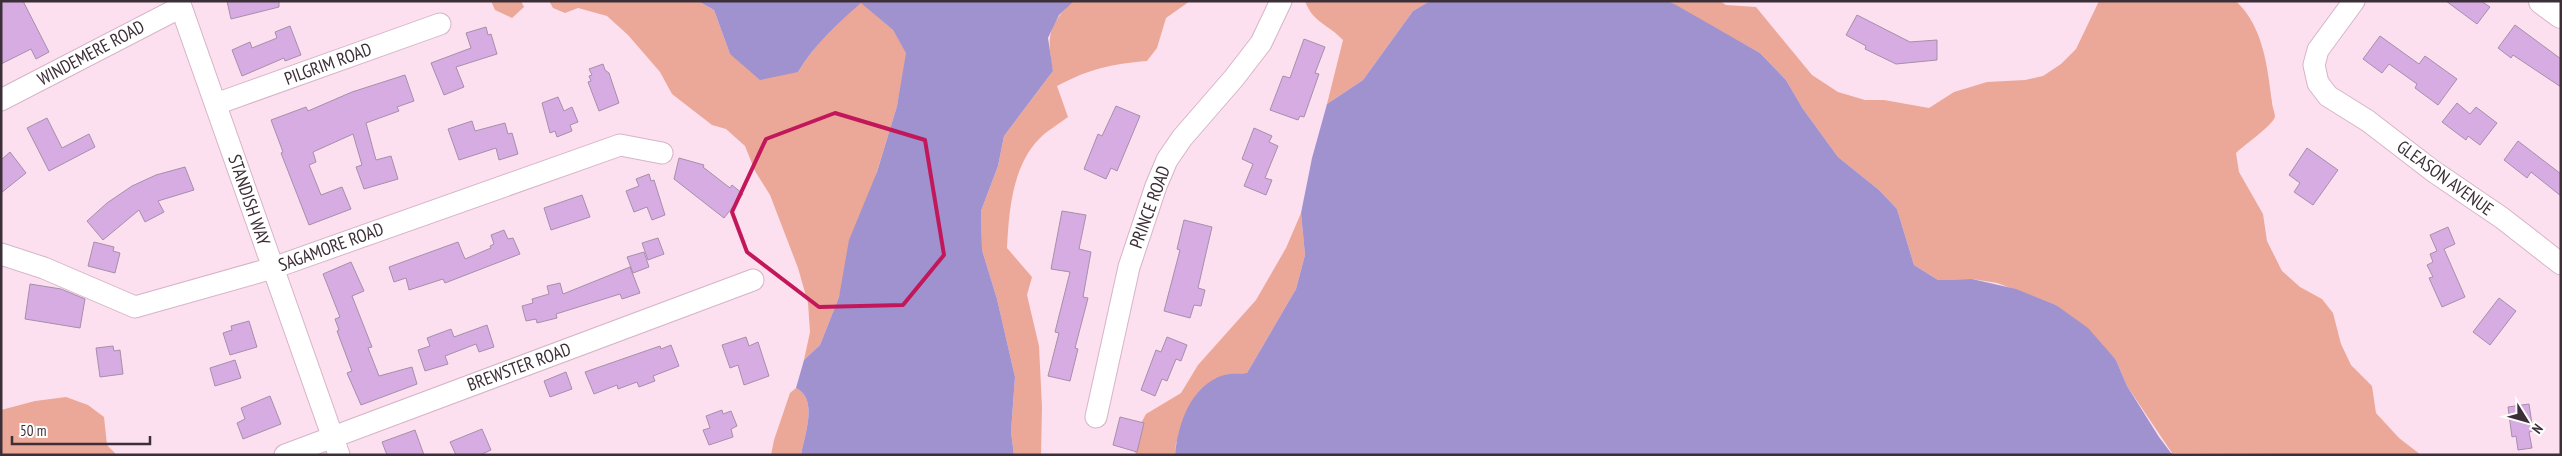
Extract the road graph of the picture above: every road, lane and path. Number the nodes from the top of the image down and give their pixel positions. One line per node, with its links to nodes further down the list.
1 (1281, 1): 14 (street, PRINCE ROAD)
2 (2354, 1): 11 (street, GLEASON AVENUE)
3 (2542, 1): 5 (street)
4 (180, 4): 7 (street, WINDEMERE ROAD); 8 (street, STANDISH WAY)
5 (2561, 16)
6 (440, 24): 8 (street, PILGRIM ROAD)
7 (1, 100)
8 (216, 104): 12 (street, STANDISH WAY)
9 (662, 153): 12 (street, SAGAMORE ROAD)
10 (1, 254): 12 (street, SAGAMORE ROAD)
11 (2561, 264)
12 (273, 268): 15 (street, STANDISH WAY)
13 (752, 280): 15 (street, BREWSTER ROAD)
14 (1096, 417)
15 (335, 446): 16 (street, BREWSTER ROAD)
16 (285, 455)

